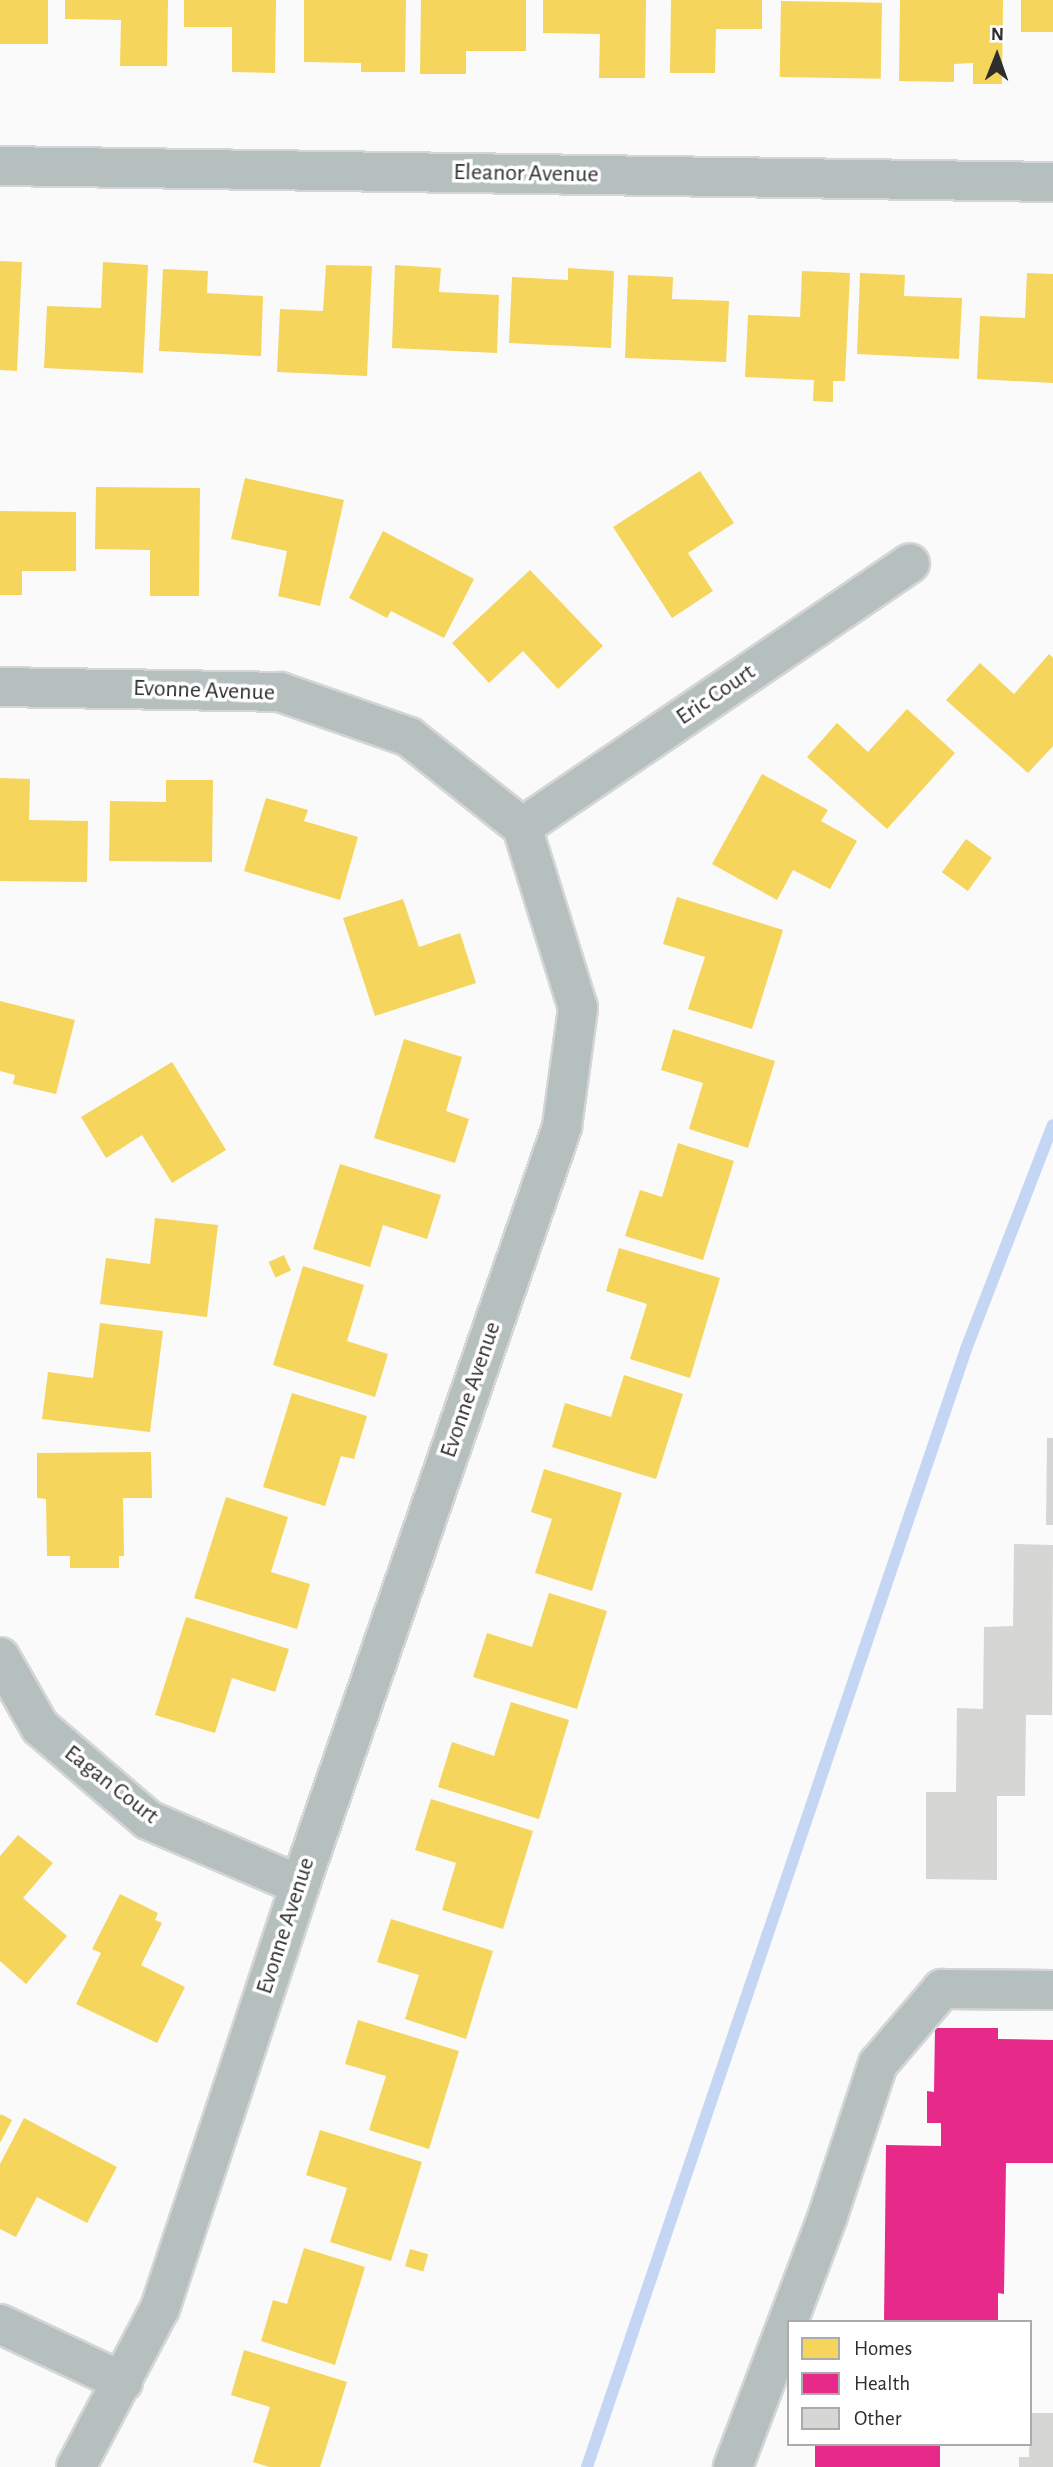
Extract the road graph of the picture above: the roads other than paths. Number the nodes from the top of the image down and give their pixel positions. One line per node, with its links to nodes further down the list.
1 (0, 166): 2 (street, Eleanor Avenue)
2 (1053, 181)
3 (911, 563): 5 (street, Eric Court)
4 (0, 687): 5 (street, Evonne Avenue)
5 (522, 827): 7 (street, Evonne Avenue)
6 (0, 1657): 7 (street, Eagan Court)
7 (300, 1885): 12 (street, Evonne Avenue)
8 (1053, 1990): 9 (street)
9 (788, 2320)
10 (0, 2324): 12 (street)
11 (787, 2324): 14 (street)
12 (123, 2382): 13 (street, Evonne Avenue)
13 (76, 2467)
14 (733, 2467)

